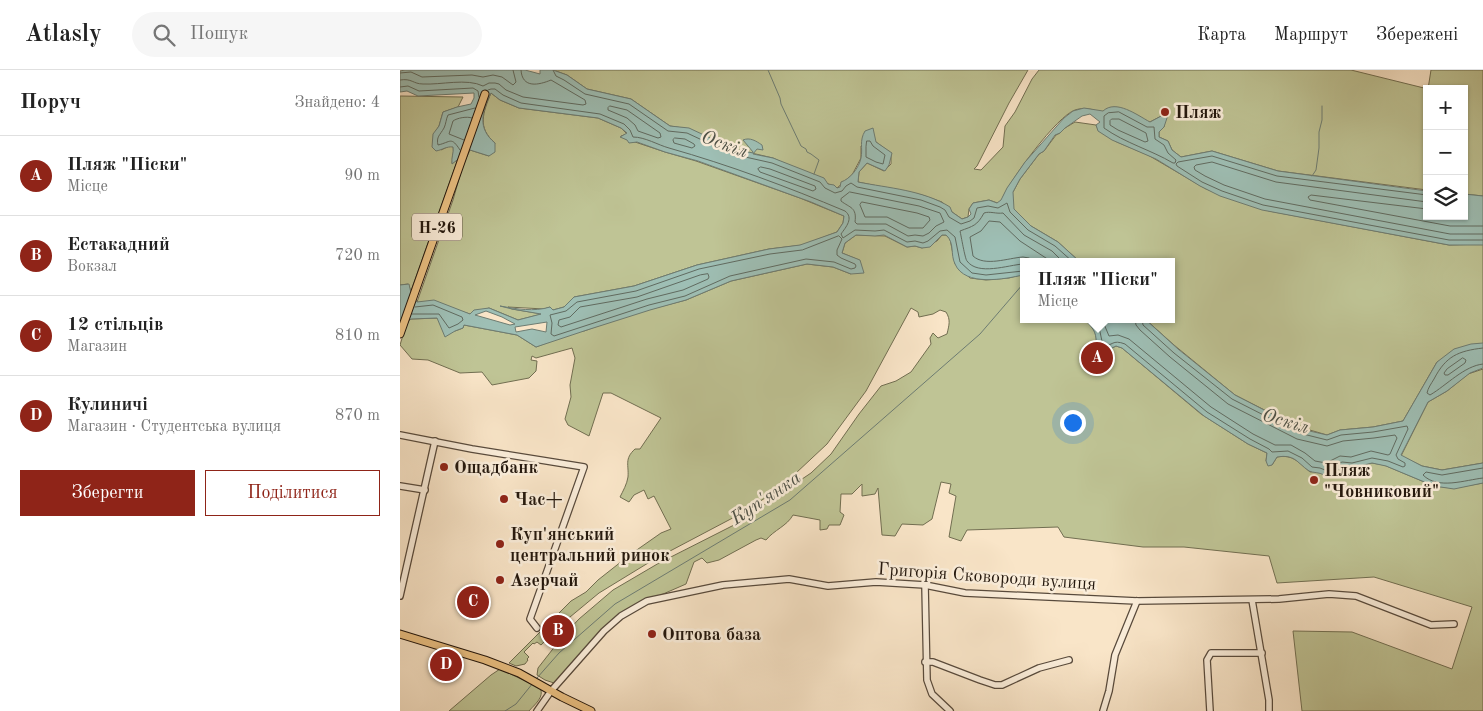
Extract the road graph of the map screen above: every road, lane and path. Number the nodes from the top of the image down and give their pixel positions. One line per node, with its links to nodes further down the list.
1 (485, 94): 2 (main road, Н-26)
2 (400, 334)
3 (400, 435): 4 (street)
4 (435, 441): 6 (street); 12 (street)
5 (400, 486): 6 (street)
6 (425, 490): 8 (street)
7 (925, 585): 10 (street, Григорія Сковороди вулиця); 16 (street); 17 (street, Григорія Сковороди вулиця)
8 (400, 596)
9 (1252, 600): 10 (street, Григорія Сковороди вулиця); 11 (street, Григорія Сковороди вулиця); 14 (street)
10 (1137, 601): 21 (street)
11 (1454, 624)
12 (537, 628)
13 (400, 634): 17 (main road)
14 (1262, 653): 22 (street); 23 (street)
15 (1069, 660): 16 (street)
16 (926, 662): 20 (street)
17 (551, 691): 18 (street, Григорія Сковороди вулиця); 19 (main road)
18 (537, 711)
19 (591, 711)
20 (950, 711)
21 (1103, 711)
22 (1210, 711)
23 (1269, 711)

